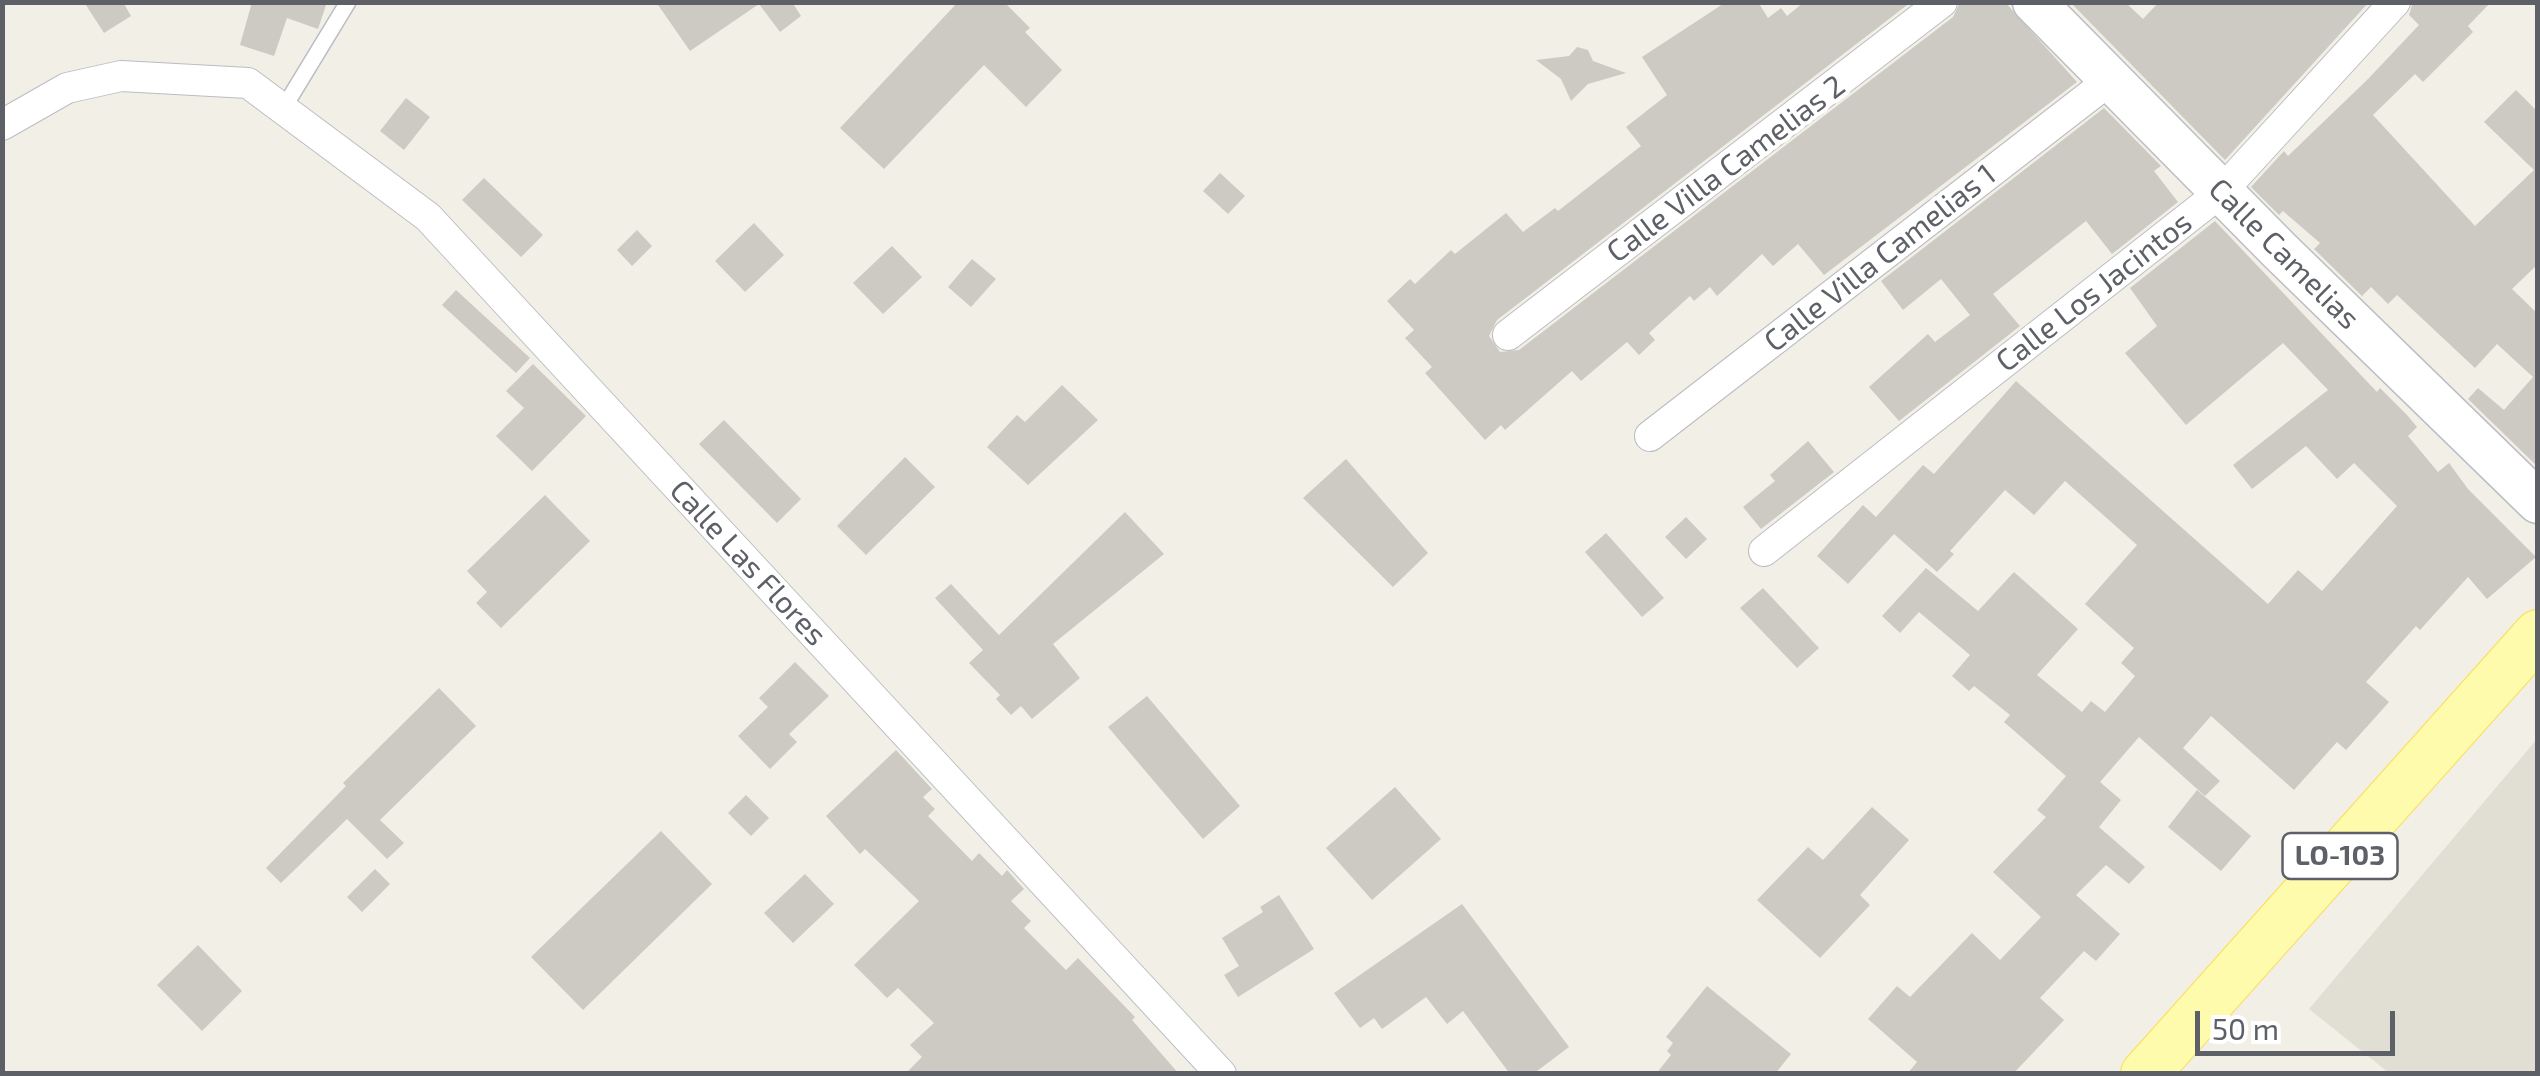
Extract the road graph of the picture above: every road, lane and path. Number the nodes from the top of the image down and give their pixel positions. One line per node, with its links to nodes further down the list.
1 (348, 2): 6 (lane)
2 (1942, 2): 9 (street, Calle Villa Camelias 2)
3 (2034, 2): 5 (street, Calle Camelias)
4 (2395, 2): 8 (street, Calle Los Jacintos)
5 (2110, 80): 8 (street, Calle Camelias); 10 (street, Calle Villa Camelias 1)
6 (283, 109): 7 (street, Calle Las Flores); 15 (street, Calle Las Flores)
7 (2, 125)
8 (2222, 192): 11 (street, Calle Camelias); 12 (street, Calle Los Jacintos)
9 (1508, 335)
10 (1650, 436)
11 (2538, 502)
12 (1764, 551)
13 (2538, 634): 14 (main road, LO-103)
14 (2163, 1066)
15 (1221, 1074)

